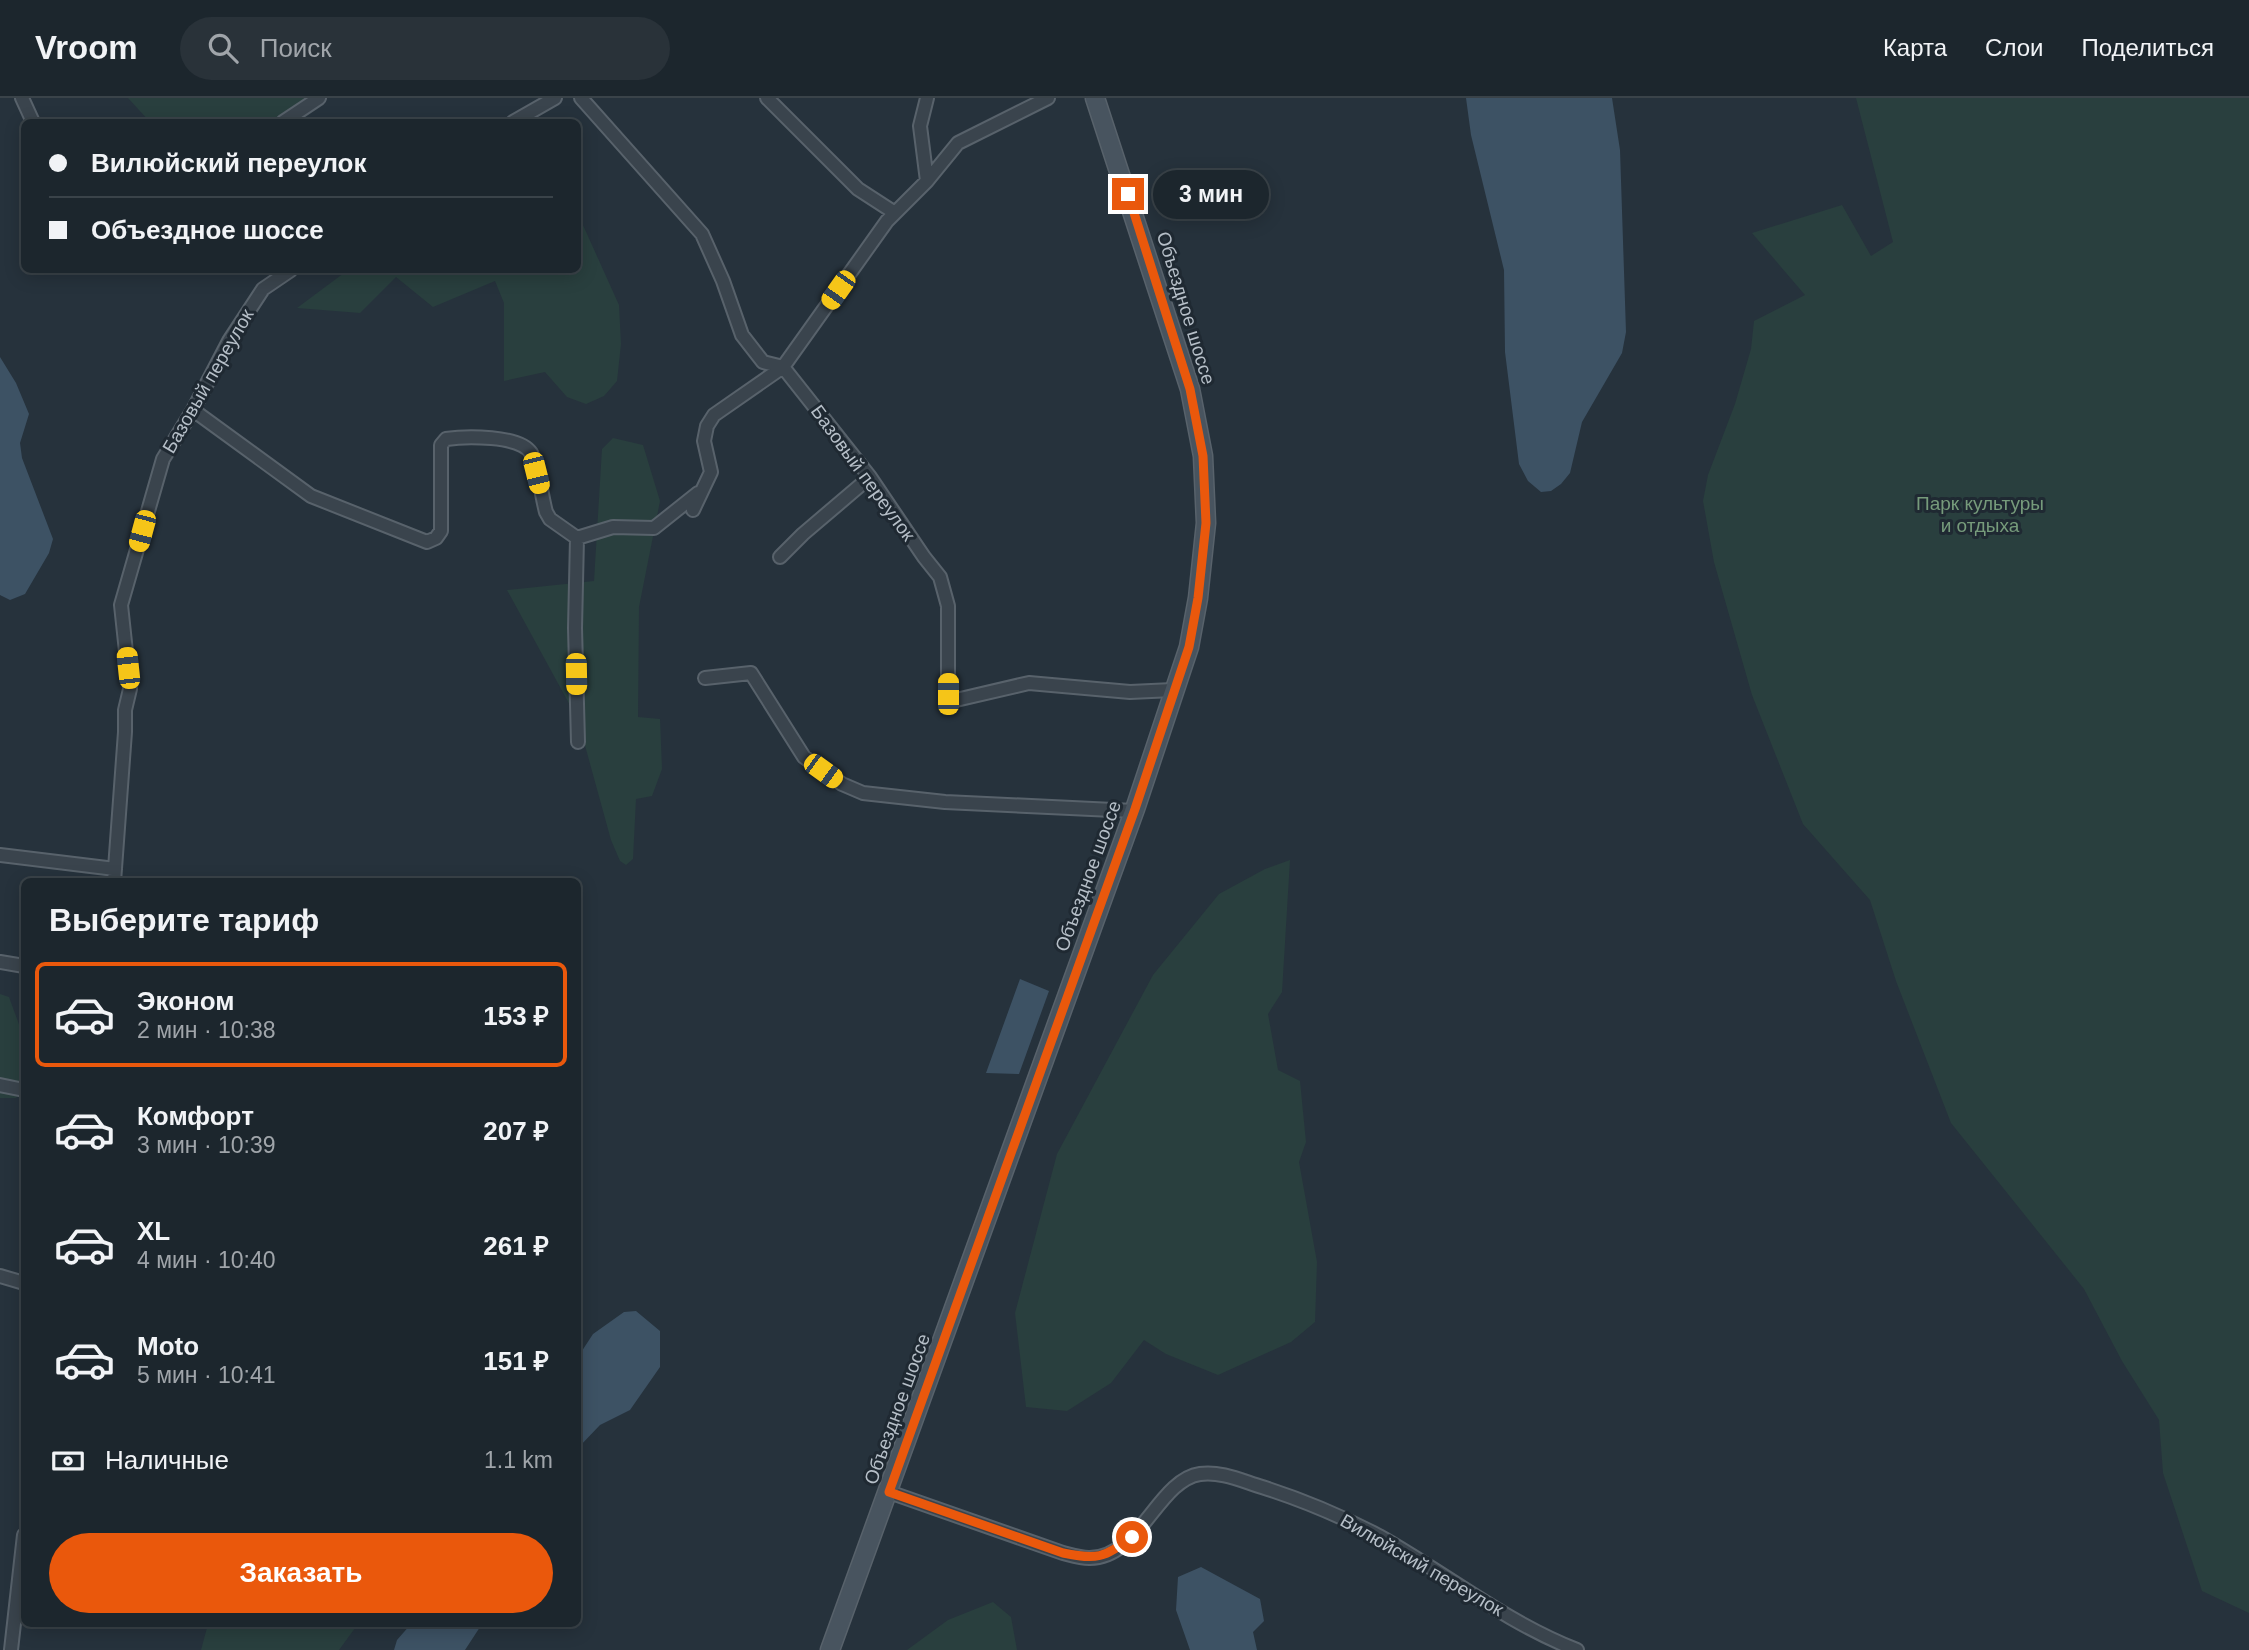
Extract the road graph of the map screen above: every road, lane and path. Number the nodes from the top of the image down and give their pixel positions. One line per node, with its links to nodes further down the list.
1 (22, 98): 9 (street)
2 (319, 98): 10 (street)
3 (555, 98): 11 (street)
4 (581, 98): 15 (street, Базовый переулок)
5 (766, 98): 13 (street)
6 (927, 98): 12 (street)
7 (1048, 98): 12 (street)
8 (1095, 98): 23 (main road, Объездное шоссе)
9 (32, 119)
10 (288, 119)
11 (518, 119)
12 (927, 181): 13 (street)
13 (895, 213): 15 (street)
14 (287, 273): 16 (street, Базовый переулок)
15 (783, 367): 17 (street, Базовый переулок); 18 (street)
16 (192, 410): 20 (street); 27 (street, Базовый переулок)
17 (870, 477): 21 (street); 23 (street, Базовый переулок)
18 (702, 490): 19 (street); 20 (street)
19 (693, 510)
20 (577, 538): 24 (street)
21 (780, 557)
22 (705, 678): 25 (street)
23 (1173, 690): 25 (main road, Объездное шоссе)
24 (578, 742)
25 (1134, 811): 34 (main road, Объездное шоссе)
26 (0, 855): 27 (street)
27 (114, 875)
28 (0, 962): 29 (street)
29 (21, 966)
30 (0, 1085): 31 (street)
31 (21, 1089)
32 (0, 1276): 33 (street)
33 (21, 1282)
34 (889, 1492): 37 (main road, Объездное шоссе); 38 (street, Вилюйский переулок)
35 (21, 1562): 36 (street)
36 (11, 1650)
37 (830, 1650)
38 (1577, 1650)

